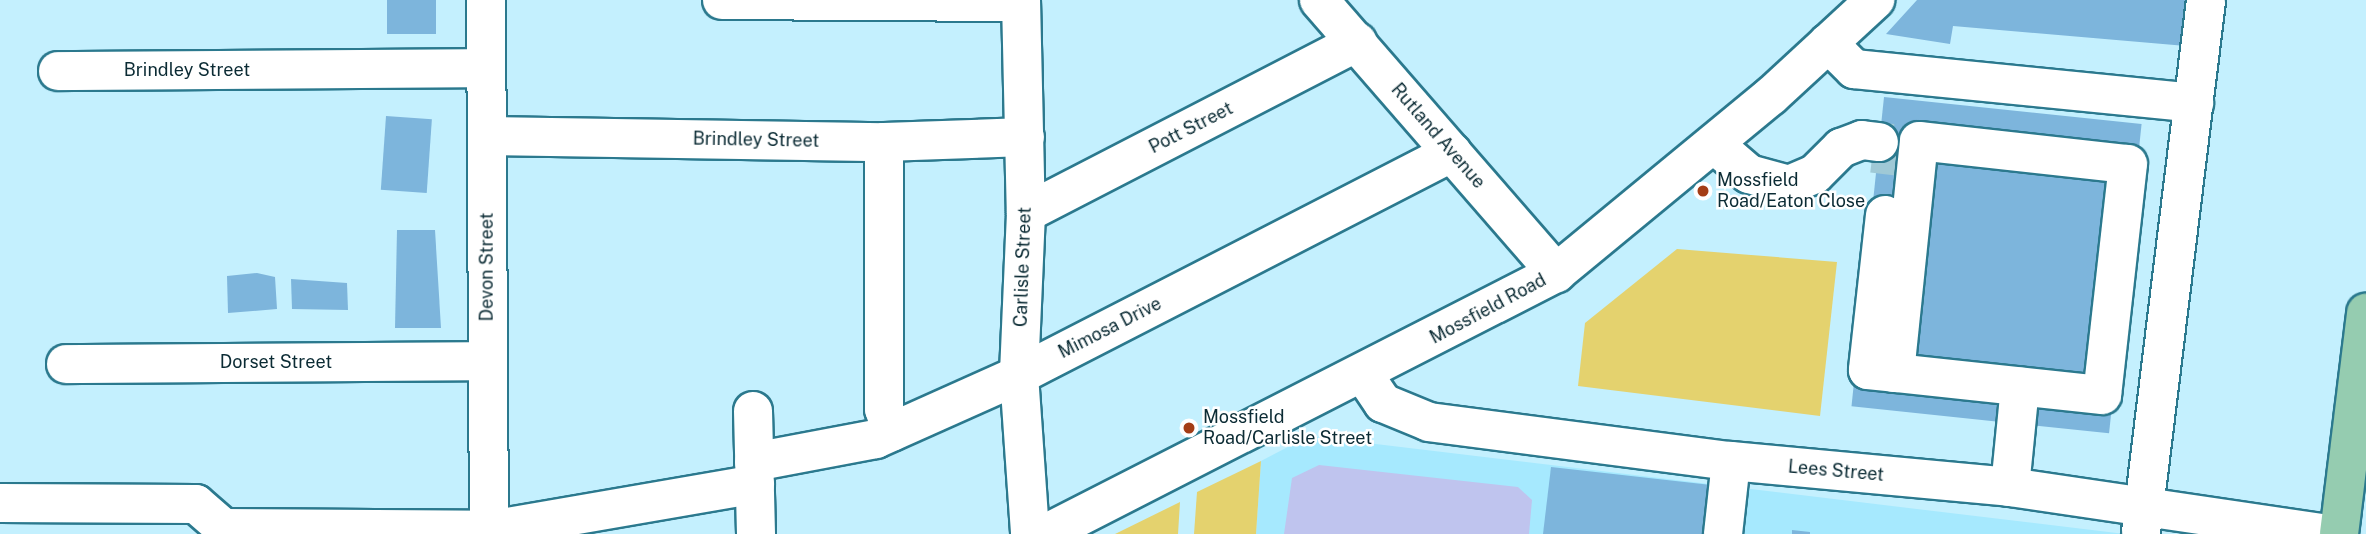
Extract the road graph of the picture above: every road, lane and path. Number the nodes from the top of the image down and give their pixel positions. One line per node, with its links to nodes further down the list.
1 (486, 0): 9 (street, Devon Street)
2 (722, 0): 6 (street)
3 (1319, 0): 7 (street, Rutland Avenue)
4 (1875, 0): 8 (street, Mossfield Road)
5 (2206, 0): 11 (street)
6 (1021, 1): 13 (street, Carlisle Street)
7 (1356, 43): 16 (street, Rutland Avenue); 17 (street, Pott Street)
8 (1828, 43): 11 (street); 15 (street, Mossfield Road)
9 (485, 68): 10 (street, Brindley Street); 12 (street, Devon Street)
10 (58, 71)
11 (2194, 103): 32 (street)
12 (487, 136): 14 (street, Brindley Street); 20 (street, Devon Street)
13 (1025, 137): 14 (street, Brindley Street); 17 (street, Carlisle Street)
14 (884, 142): 27 (street)
15 (1714, 144): 18 (street, Mossfield Road); 22 (street)
16 (1452, 152): 18 (street, Rutland Avenue); 23 (street, Mimosa Drive)
17 (1026, 213): 23 (street, Carlisle Street)
18 (1556, 273): 24 (street, Mossfield Road)
19 (2366, 313): 40 (main road)
20 (487, 361): 21 (street, Dorset Street); 34 (street, Devon Street)
21 (66, 363)
22 (1895, 373): 25 (street); 25 (street)
23 (1020, 374): 27 (street, Mimosa Drive); 36 (street, Carlisle Street)
24 (1364, 375): 28 (street, Lees Street); 37 (street, Mossfield Road)
25 (2020, 386): 30 (street)
26 (753, 411): 29 (street)
27 (892, 432): 29 (street, Mimosa Drive)
28 (1731, 461): 30 (street, Lees Street); 38 (street)
29 (754, 473): 34 (street, Mimosa Drive); 35 (street)
30 (2010, 487): 32 (street, Lees Street)
31 (0, 503): 33 (street)
32 (2142, 521): 39 (street, Lees Street)
33 (223, 531): 34 (street, Mimosa Drive)
34 (489, 532)
35 (756, 534)
36 (1030, 534)
37 (1045, 534)
38 (1723, 534)
39 (2327, 534)
40 (2339, 534)

